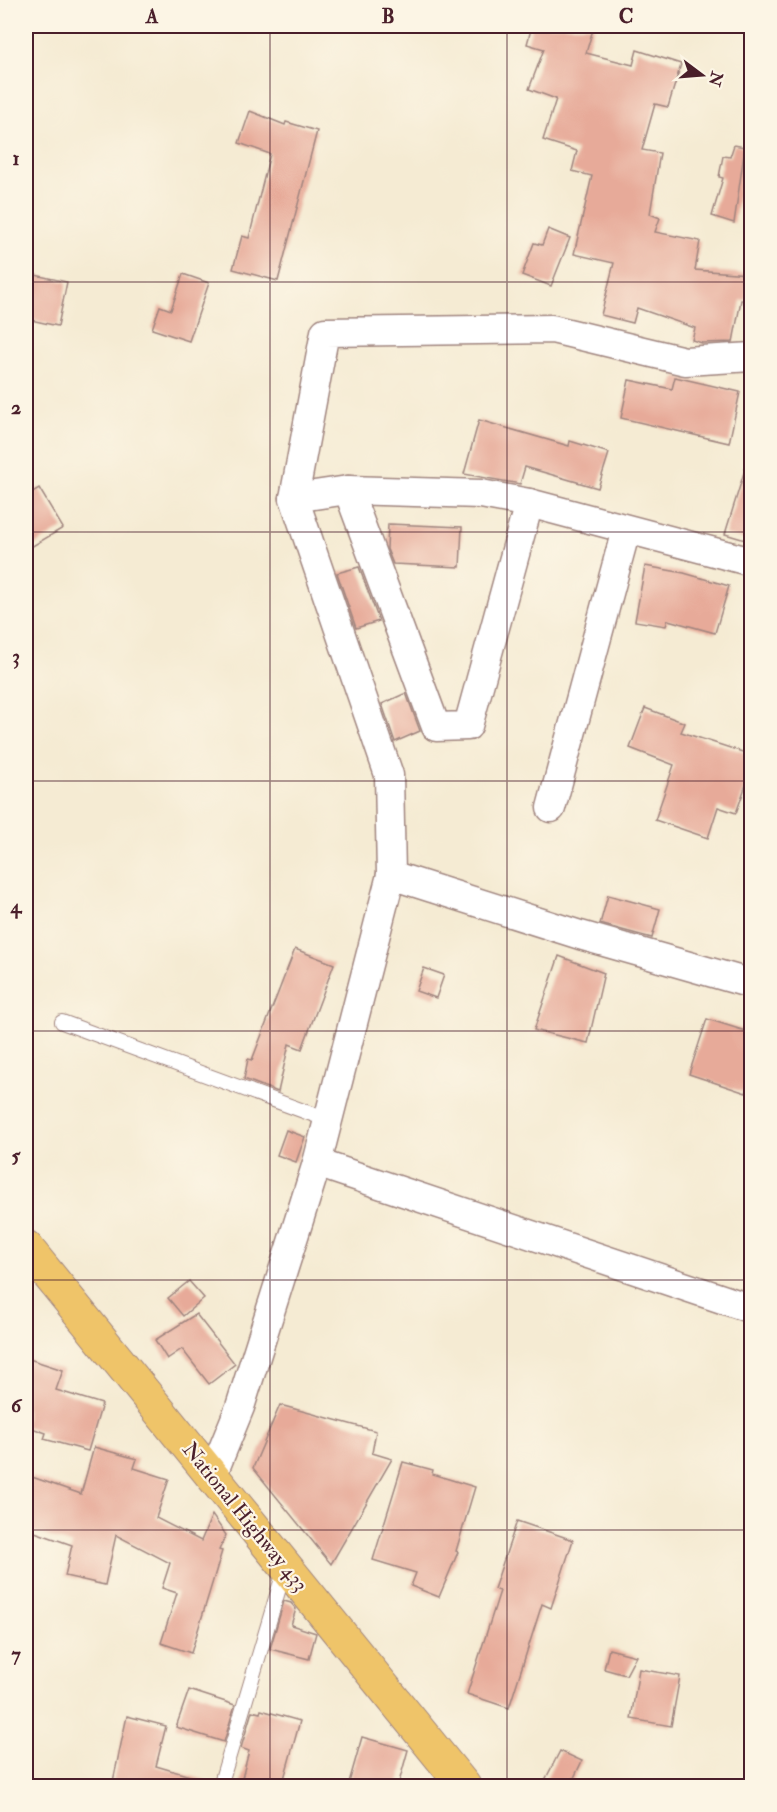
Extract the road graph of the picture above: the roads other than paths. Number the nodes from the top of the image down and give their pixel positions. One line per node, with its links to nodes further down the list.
1 (752, 357): 3 (street)
2 (348, 490): 3 (street); 4 (street); 4 (street)
3 (294, 498): 8 (street)
4 (529, 503): 5 (street)
5 (626, 530): 6 (street); 7 (street)
6 (752, 562)
7 (550, 808)
8 (391, 875): 9 (street); 11 (street)
9 (752, 984)
10 (62, 1022): 11 (lane)
11 (328, 1120): 12 (street)
12 (317, 1163): 14 (street); 15 (street)
13 (26, 1247): 15 (main road, National Highway 433)
14 (752, 1310)
15 (212, 1476): 16 (main road, National Highway 433)
16 (285, 1566): 17 (lane); 18 (main road, National Highway 433)
17 (220, 1786)
18 (464, 1786)

